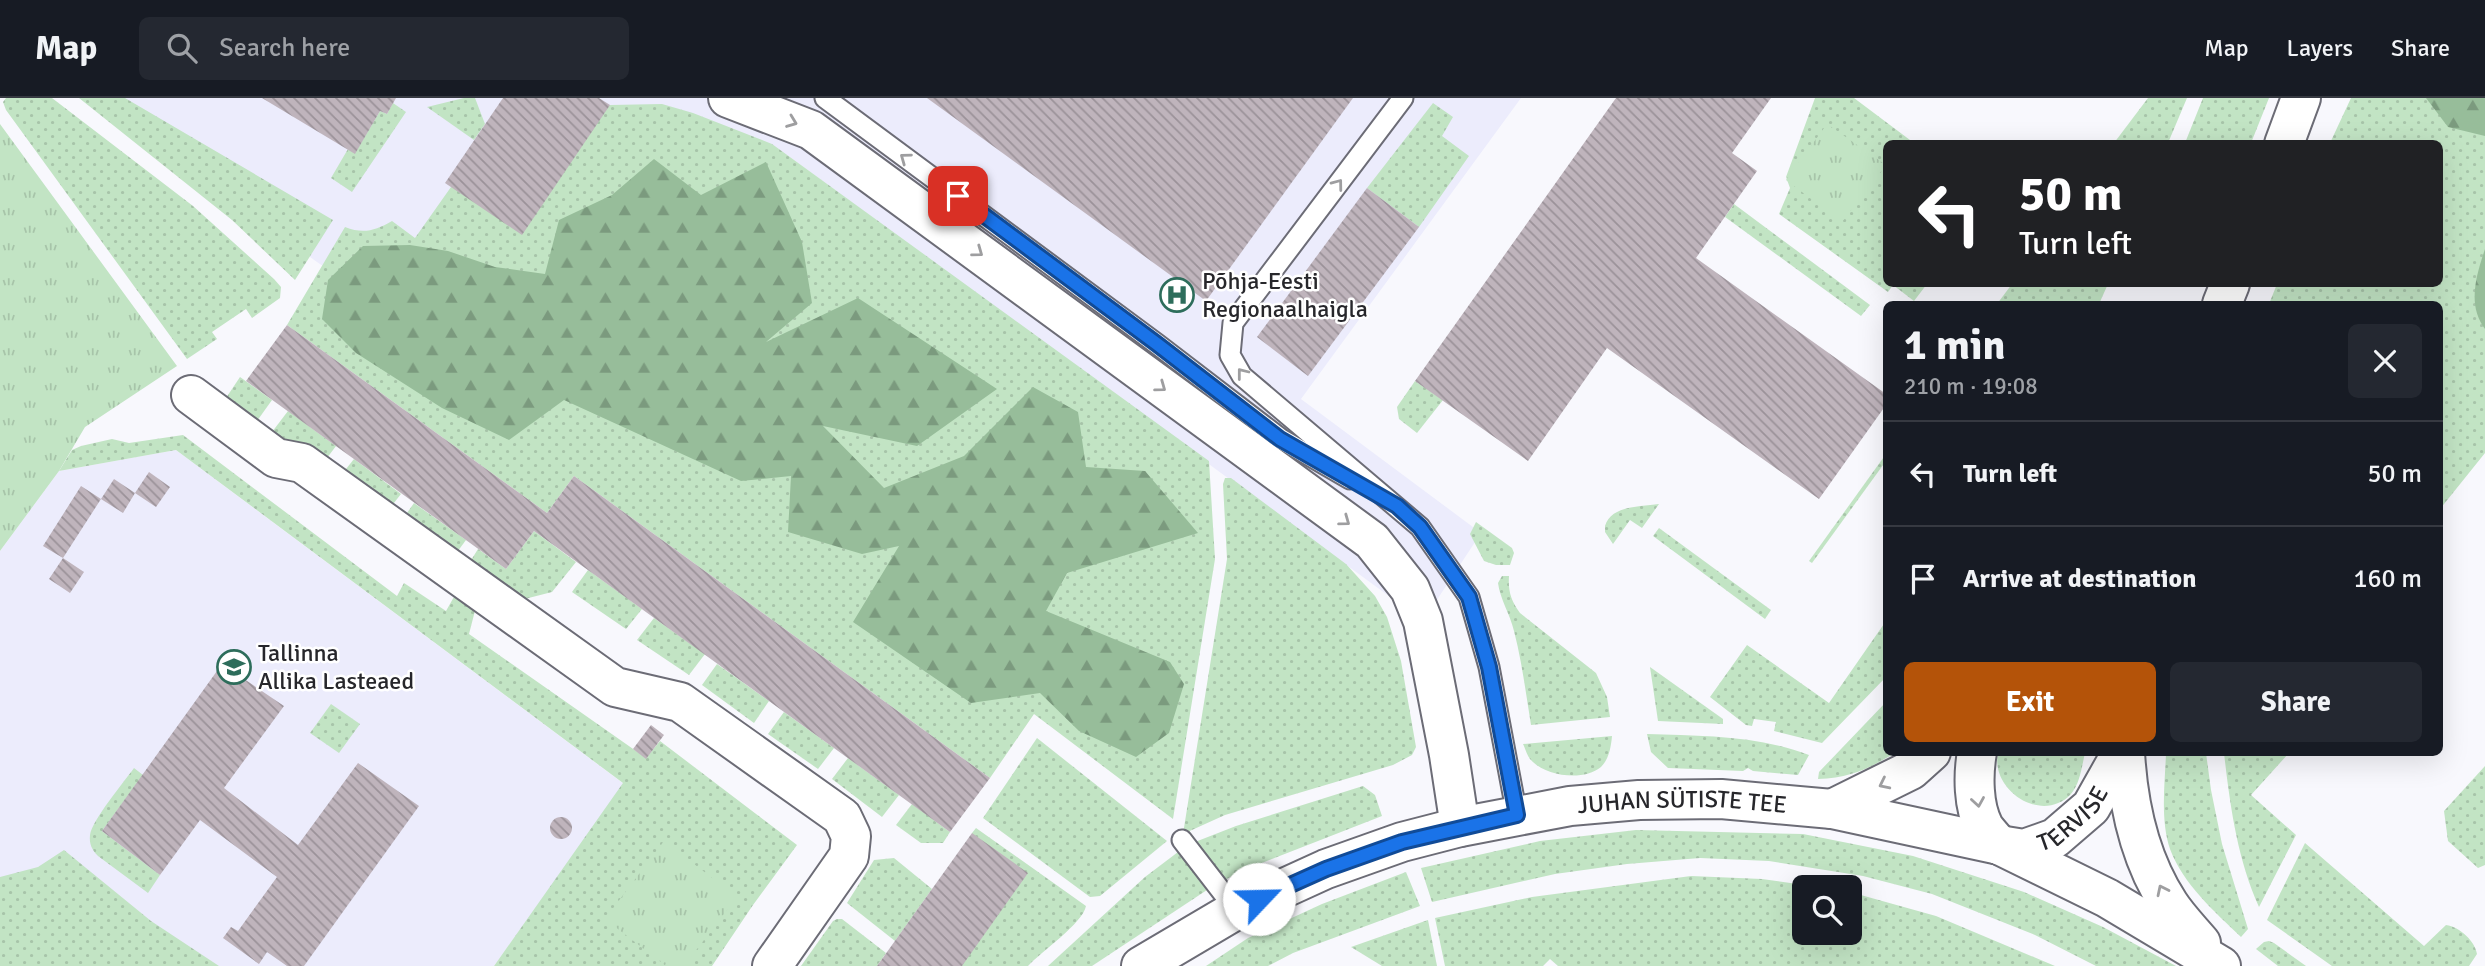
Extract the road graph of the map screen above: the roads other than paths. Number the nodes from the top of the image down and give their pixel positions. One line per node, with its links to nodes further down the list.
1 (728, 98): 14 (street, one-way to 14)
2 (825, 98): 7 (lane, one-way to 2)
3 (1403, 98): 7 (lane, one-way to 3)
4 (2301, 98): 5 (street)
5 (2285, 140)
6 (191, 395): 19 (street)
7 (1397, 506): 13 (lane)
8 (1927, 756): 12 (street, one-way to 12)
9 (1976, 756): 16 (street, one-way to 16)
10 (2122, 756): 16 (street, TERVISE)
11 (2124, 756): 18 (street, one-way to 11)
12 (1832, 809): 13 (street, JUHAN SÜTISTE TEE); 16 (street, JUHAN SÜTISTE TEE)
13 (1517, 815): 14 (street, JUHAN SÜTISTE TEE)
14 (1460, 827): 17 (street, JUHAN SÜTISTE TEE)
15 (1182, 840): 17 (lane)
16 (1999, 845): 18 (street, JUHAN SÜTISTE TEE)
17 (1236, 910): 20 (street, JUHAN SÜTISTE TEE)
18 (2220, 965)
19 (772, 966)
20 (1142, 966)

